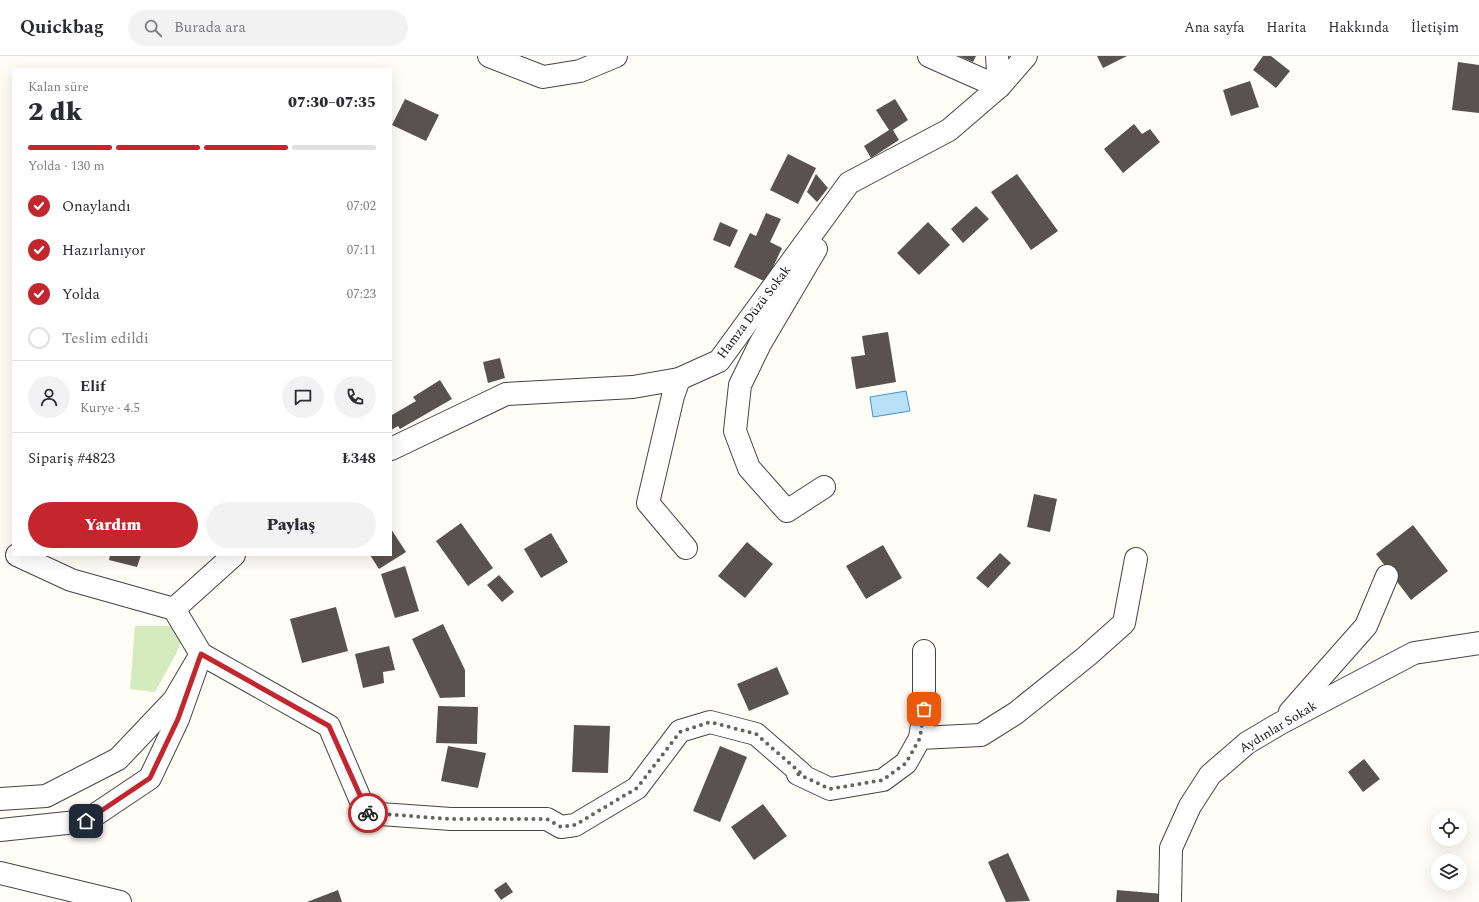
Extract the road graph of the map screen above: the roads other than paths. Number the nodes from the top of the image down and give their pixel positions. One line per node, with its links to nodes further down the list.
1 (489, 56): 2 (street)
2 (616, 56)
3 (929, 56): 6 (street)
4 (997, 56): 6 (street)
5 (1026, 56): 6 (street, Hamza Düzü Sokak)
6 (999, 87): 7 (street, Hamza Düzü Sokak)
7 (813, 232): 8 (street, Hamza Düzü Sokak); 10 (street)
8 (679, 379): 9 (street, Hamza Düzü Sokak); 12 (street)
9 (392, 449)
10 (824, 487)
11 (0, 547): 13 (street)
12 (686, 548)
13 (12, 553)
14 (19, 556): 18 (street)
15 (233, 556): 18 (street)
16 (1136, 559): 23 (street)
17 (1387, 576): 22 (street)
18 (174, 610): 21 (street)
19 (1479, 643): 22 (street, Aydınlar Sokak)
20 (924, 651): 23 (street)
21 (201, 654): 23 (street); 24 (street); 25 (street)
22 (1279, 724): 28 (street, Aydınlar Sokak)
23 (920, 738)
24 (0, 799)
25 (0, 830)
26 (0, 873): 27 (street)
27 (120, 902)
28 (1170, 902)

